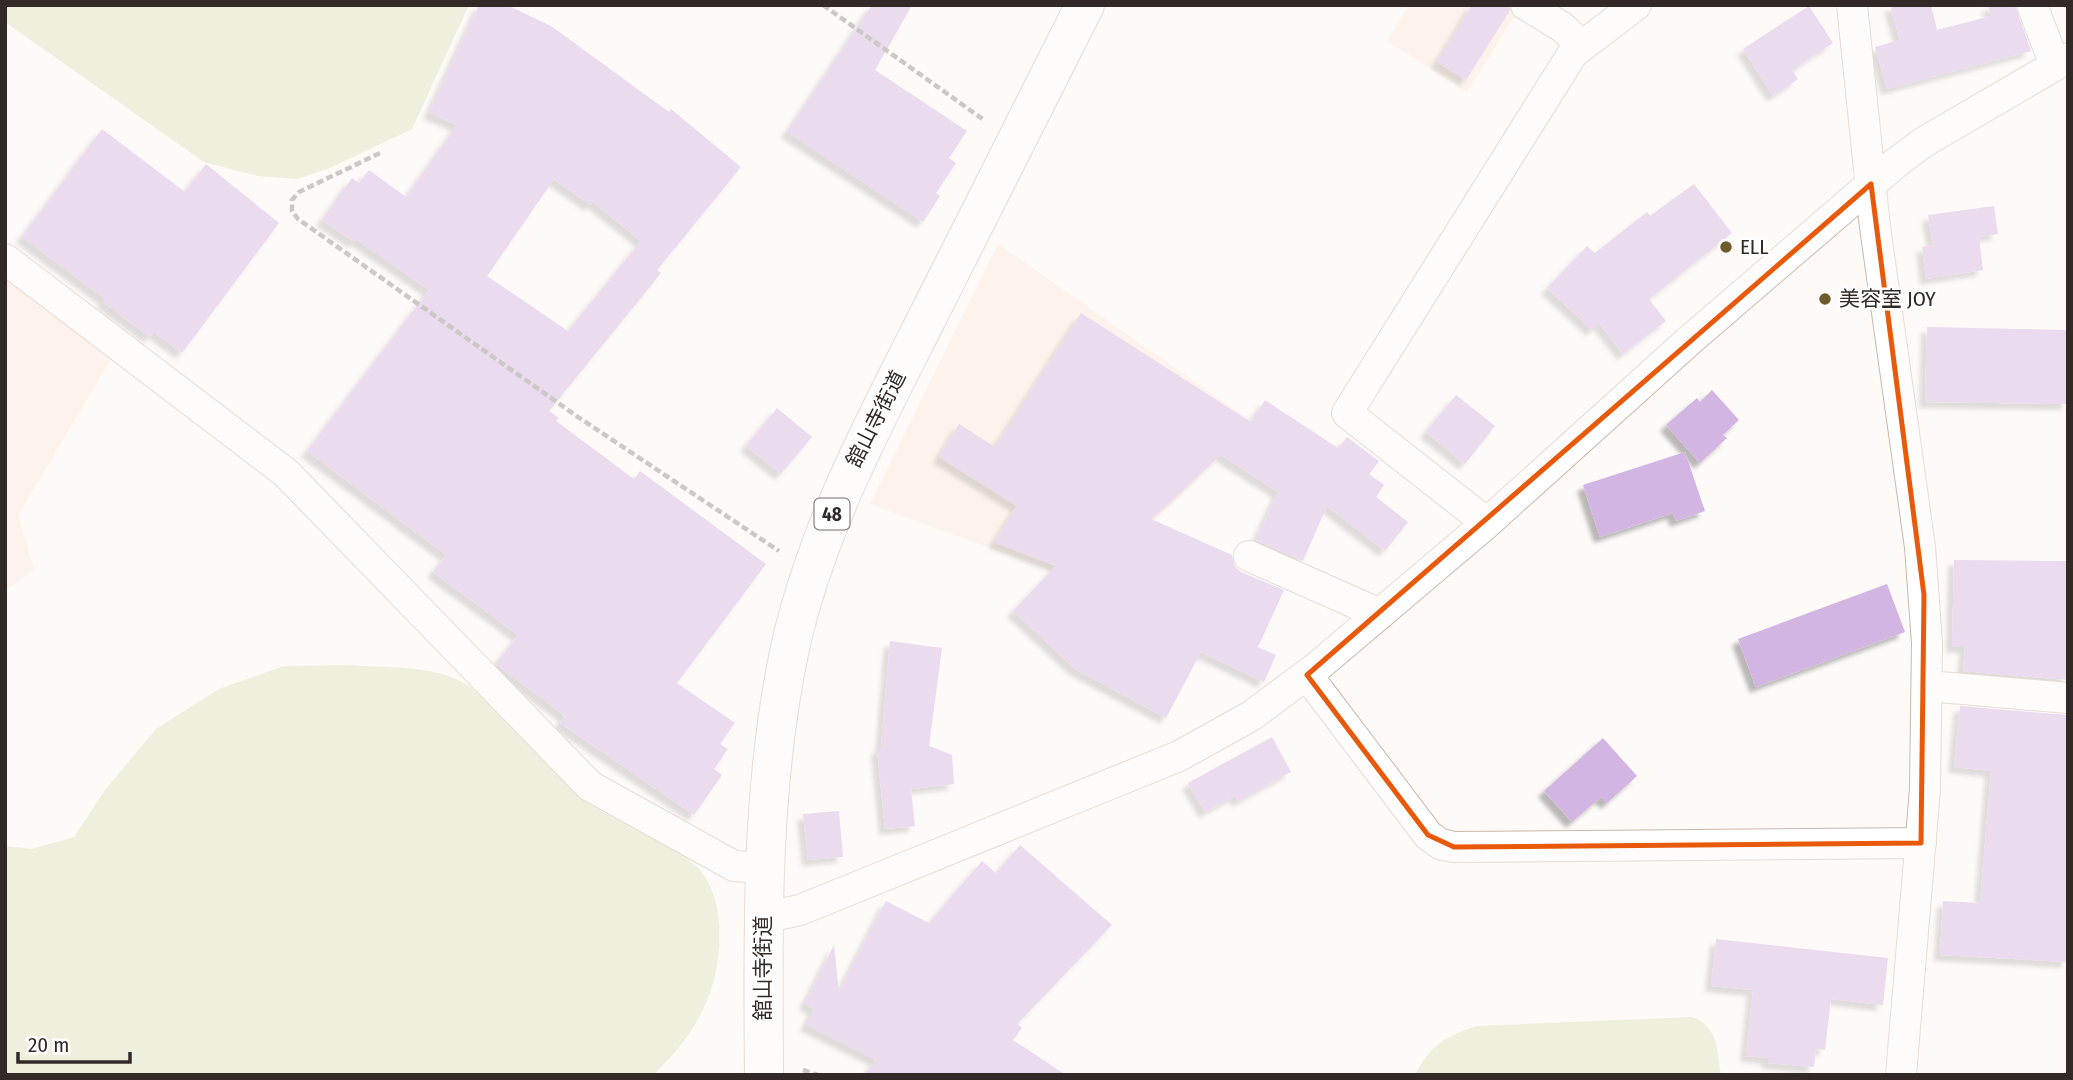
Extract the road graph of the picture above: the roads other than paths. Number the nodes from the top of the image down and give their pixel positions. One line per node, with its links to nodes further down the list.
1 (1085, 5): 17 (main road, 舘山寺街道 / 48)
2 (1526, 5): 6 (street)
3 (1636, 5): 6 (street)
4 (1852, 5): 8 (street)
5 (2032, 5): 7 (street)
6 (1582, 46): 10 (street)
7 (2062, 61): 8 (street)
8 (1871, 184): 10 (street); 14 (street)
9 (5, 259): 17 (street)
10 (1487, 523): 12 (street)
11 (1249, 555): 12 (street)
12 (1380, 614): 13 (street)
13 (1307, 676): 16 (street); 18 (street)
14 (1928, 686): 15 (street); 16 (street)
15 (2068, 698)
16 (1921, 844): 20 (street)
17 (764, 868): 18 (main road, 舘山寺街道 / 48)
18 (763, 918): 19 (main road, 舘山寺街道 / 48)
19 (764, 1075)
20 (1901, 1075)

